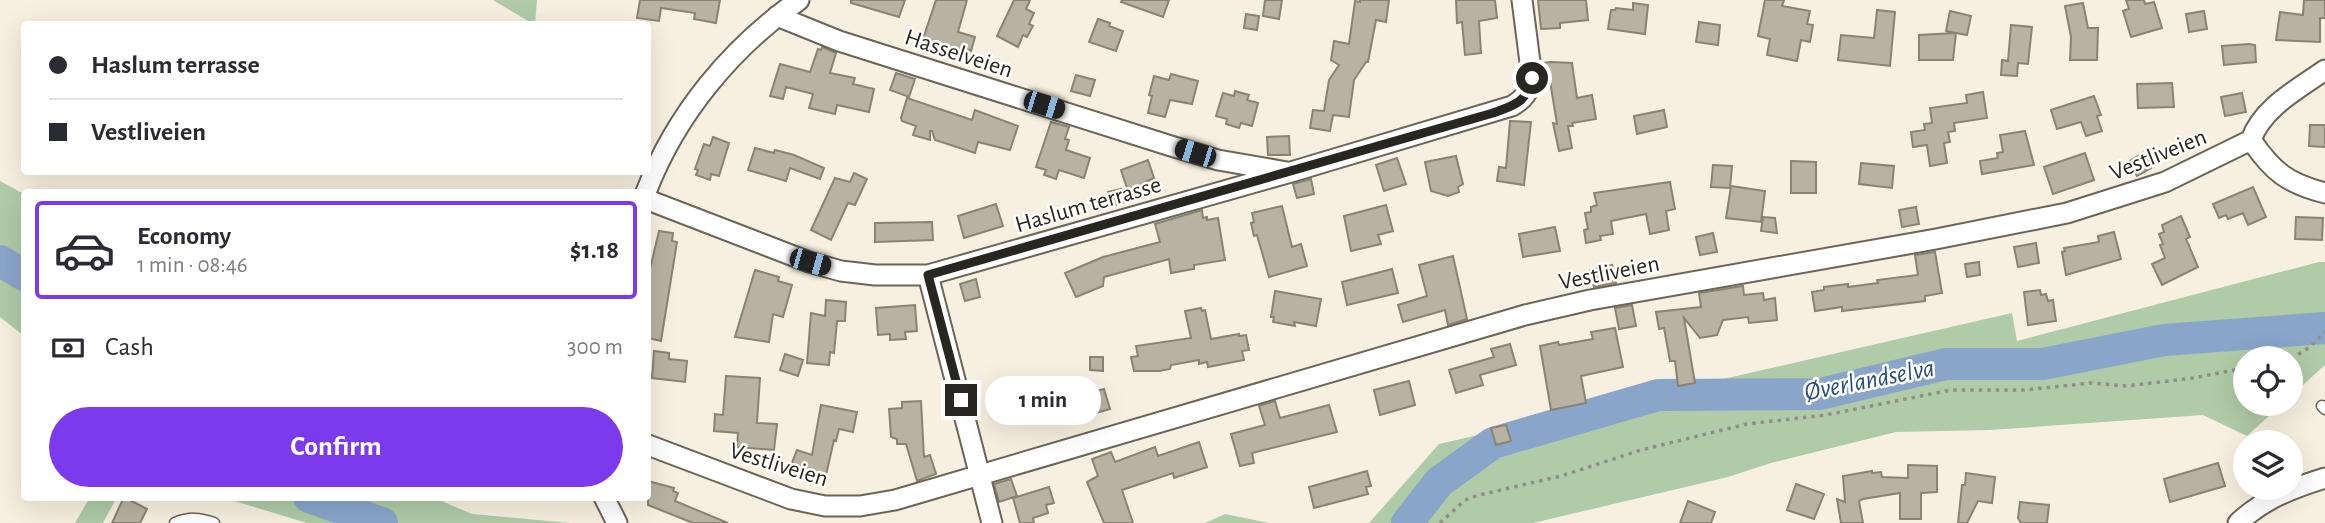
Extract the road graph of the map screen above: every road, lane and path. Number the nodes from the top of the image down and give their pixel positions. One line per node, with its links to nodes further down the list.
1 (799, 0): 3 (street)
2 (1522, 0): 6 (street, Haslum terrasse)
3 (777, 16): 6 (street, Hasselveien); 7 (street)
4 (2325, 70): 5 (street)
5 (2251, 140): 8 (street); 15 (street, Vestliveien)
6 (1291, 172): 10 (street, Haslum terrasse)
7 (647, 189)
8 (2325, 192)
9 (651, 201): 10 (street, Haslum terrasse)
10 (928, 275): 15 (street)
11 (2325, 332): 12 (path)
12 (2303, 351)
13 (2233, 370): 22 (path)
14 (651, 446): 15 (street, Vestliveien)
15 (980, 475): 21 (street)
16 (2325, 478): 23 (street)
17 (606, 501): 20 (street)
18 (175, 523): 19 (lane)
19 (214, 523)
20 (617, 523)
21 (992, 523)
22 (1440, 523)
23 (2238, 523)

